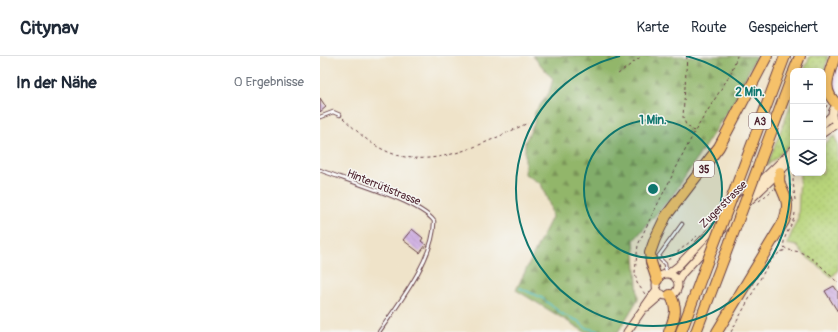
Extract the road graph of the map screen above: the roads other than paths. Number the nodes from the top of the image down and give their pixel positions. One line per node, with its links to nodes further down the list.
1 (767, 56): 20 (highway, 35)
2 (785, 56): 25 (highway, A3, bridge)
3 (800, 56): 5 (highway)
4 (835, 56): 7 (highway)
5 (795, 68)
6 (790, 82): 26 (highway, A3, bridge)
7 (836, 103): 9 (main road)
8 (340, 115): 10 (lane)
9 (832, 115): 11 (main road); 12 (main road)
10 (320, 117)
11 (826, 121)
12 (837, 124): 13 (main road)
13 (826, 131)
14 (790, 153): 20 (main road, Zugerstrasse)
15 (790, 162): 17 (main road, Zugerstrasse)
16 (320, 170): 22 (lane, Hinterrütistrasse)
17 (780, 172): 19 (main road, Zugerstrasse); 27 (highway)
18 (682, 224): 20 (lane)
19 (678, 281): 20 (main road); 20 (main road, Zugerstrasse)
20 (663, 284): 21 (main road, Zugerstrasse); 21 (main road, Zugerstrasse); 24 (highway)
21 (645, 308): 23 (main road, Zugerstrasse)
22 (379, 332)
23 (627, 332)
24 (669, 332)
25 (681, 332)
26 (696, 332)
27 (717, 332)

